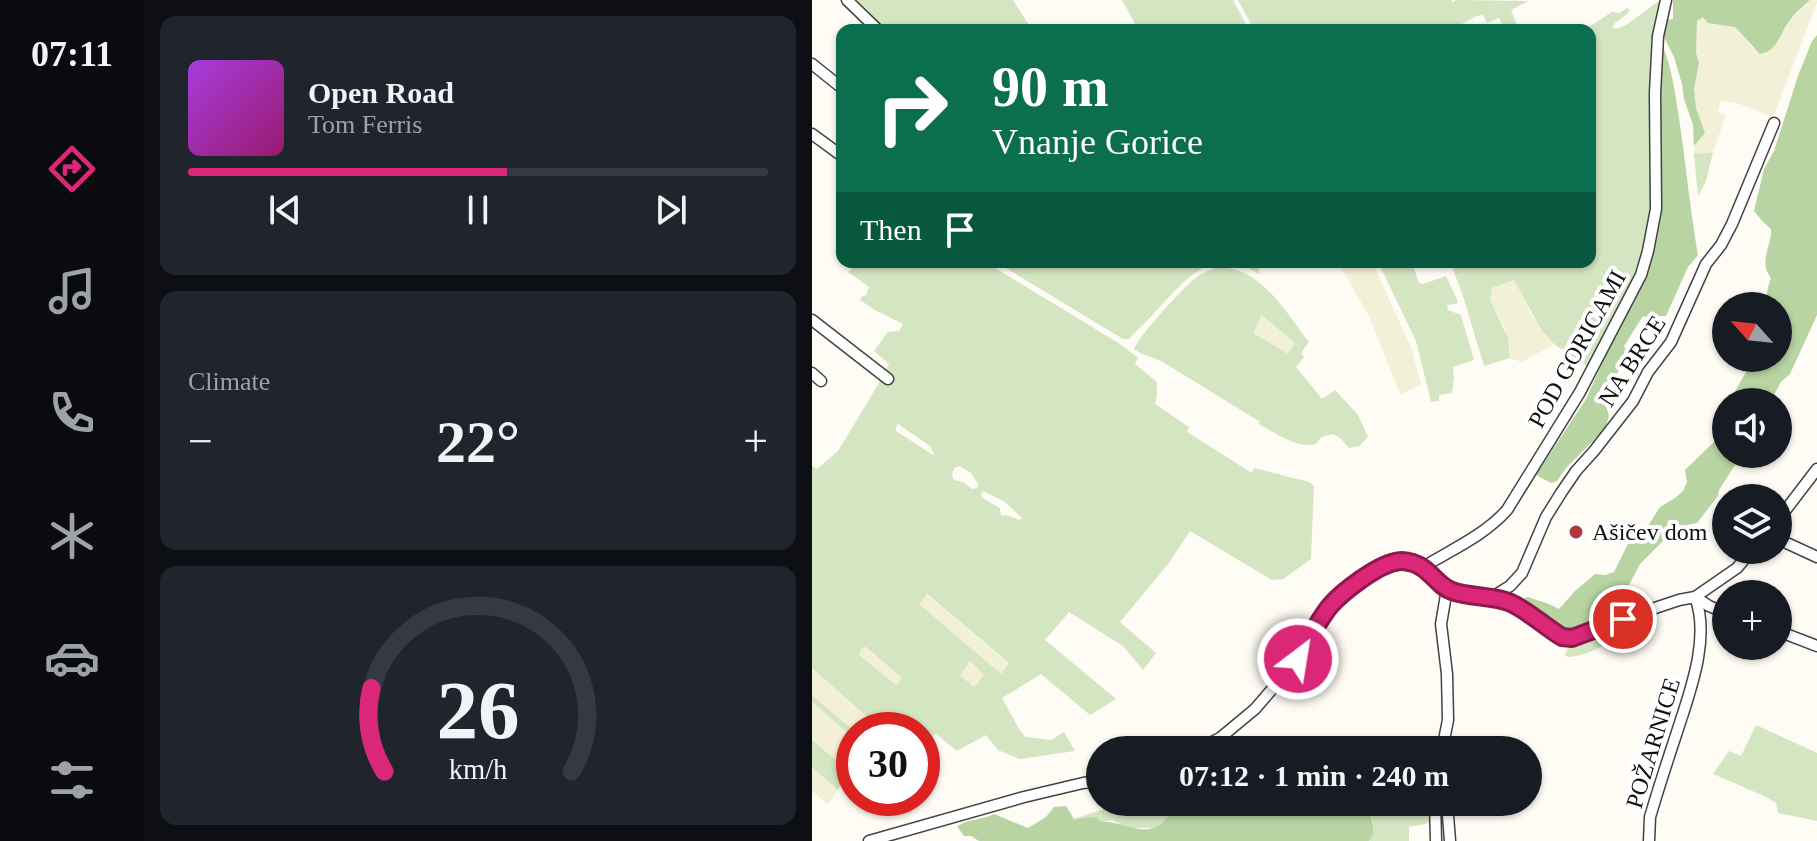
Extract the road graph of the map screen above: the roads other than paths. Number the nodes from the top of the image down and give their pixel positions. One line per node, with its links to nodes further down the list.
1 (847, 0): 3 (street)
2 (1666, 0): 16 (street, POD GORICAMI)
3 (872, 24)
4 (812, 64): 5 (street)
5 (836, 83)
6 (1774, 123): 19 (street, NA BRCE)
7 (812, 134): 8 (street)
8 (836, 152)
9 (812, 320): 10 (street)
10 (888, 379)
11 (1816, 471): 12 (street)
12 (1792, 502)
13 (1792, 545): 14 (street)
14 (1817, 557)
15 (1740, 564): 18 (street)
16 (1423, 567): 17 (street); 23 (street)
17 (1447, 589): 19 (street); 24 (street)
18 (1695, 597): 19 (street); 20 (street); 31 (street, POŽARNICE)
19 (1490, 598)
20 (1712, 607)
21 (1792, 636): 22 (street)
22 (1817, 646)
23 (1222, 736)
24 (1445, 736)
25 (1086, 783): 28 (street)
26 (1435, 816): 29 (street)
27 (1448, 816): 30 (street)
28 (869, 841)
29 (1436, 841)
30 (1450, 841)
31 (1649, 841)

